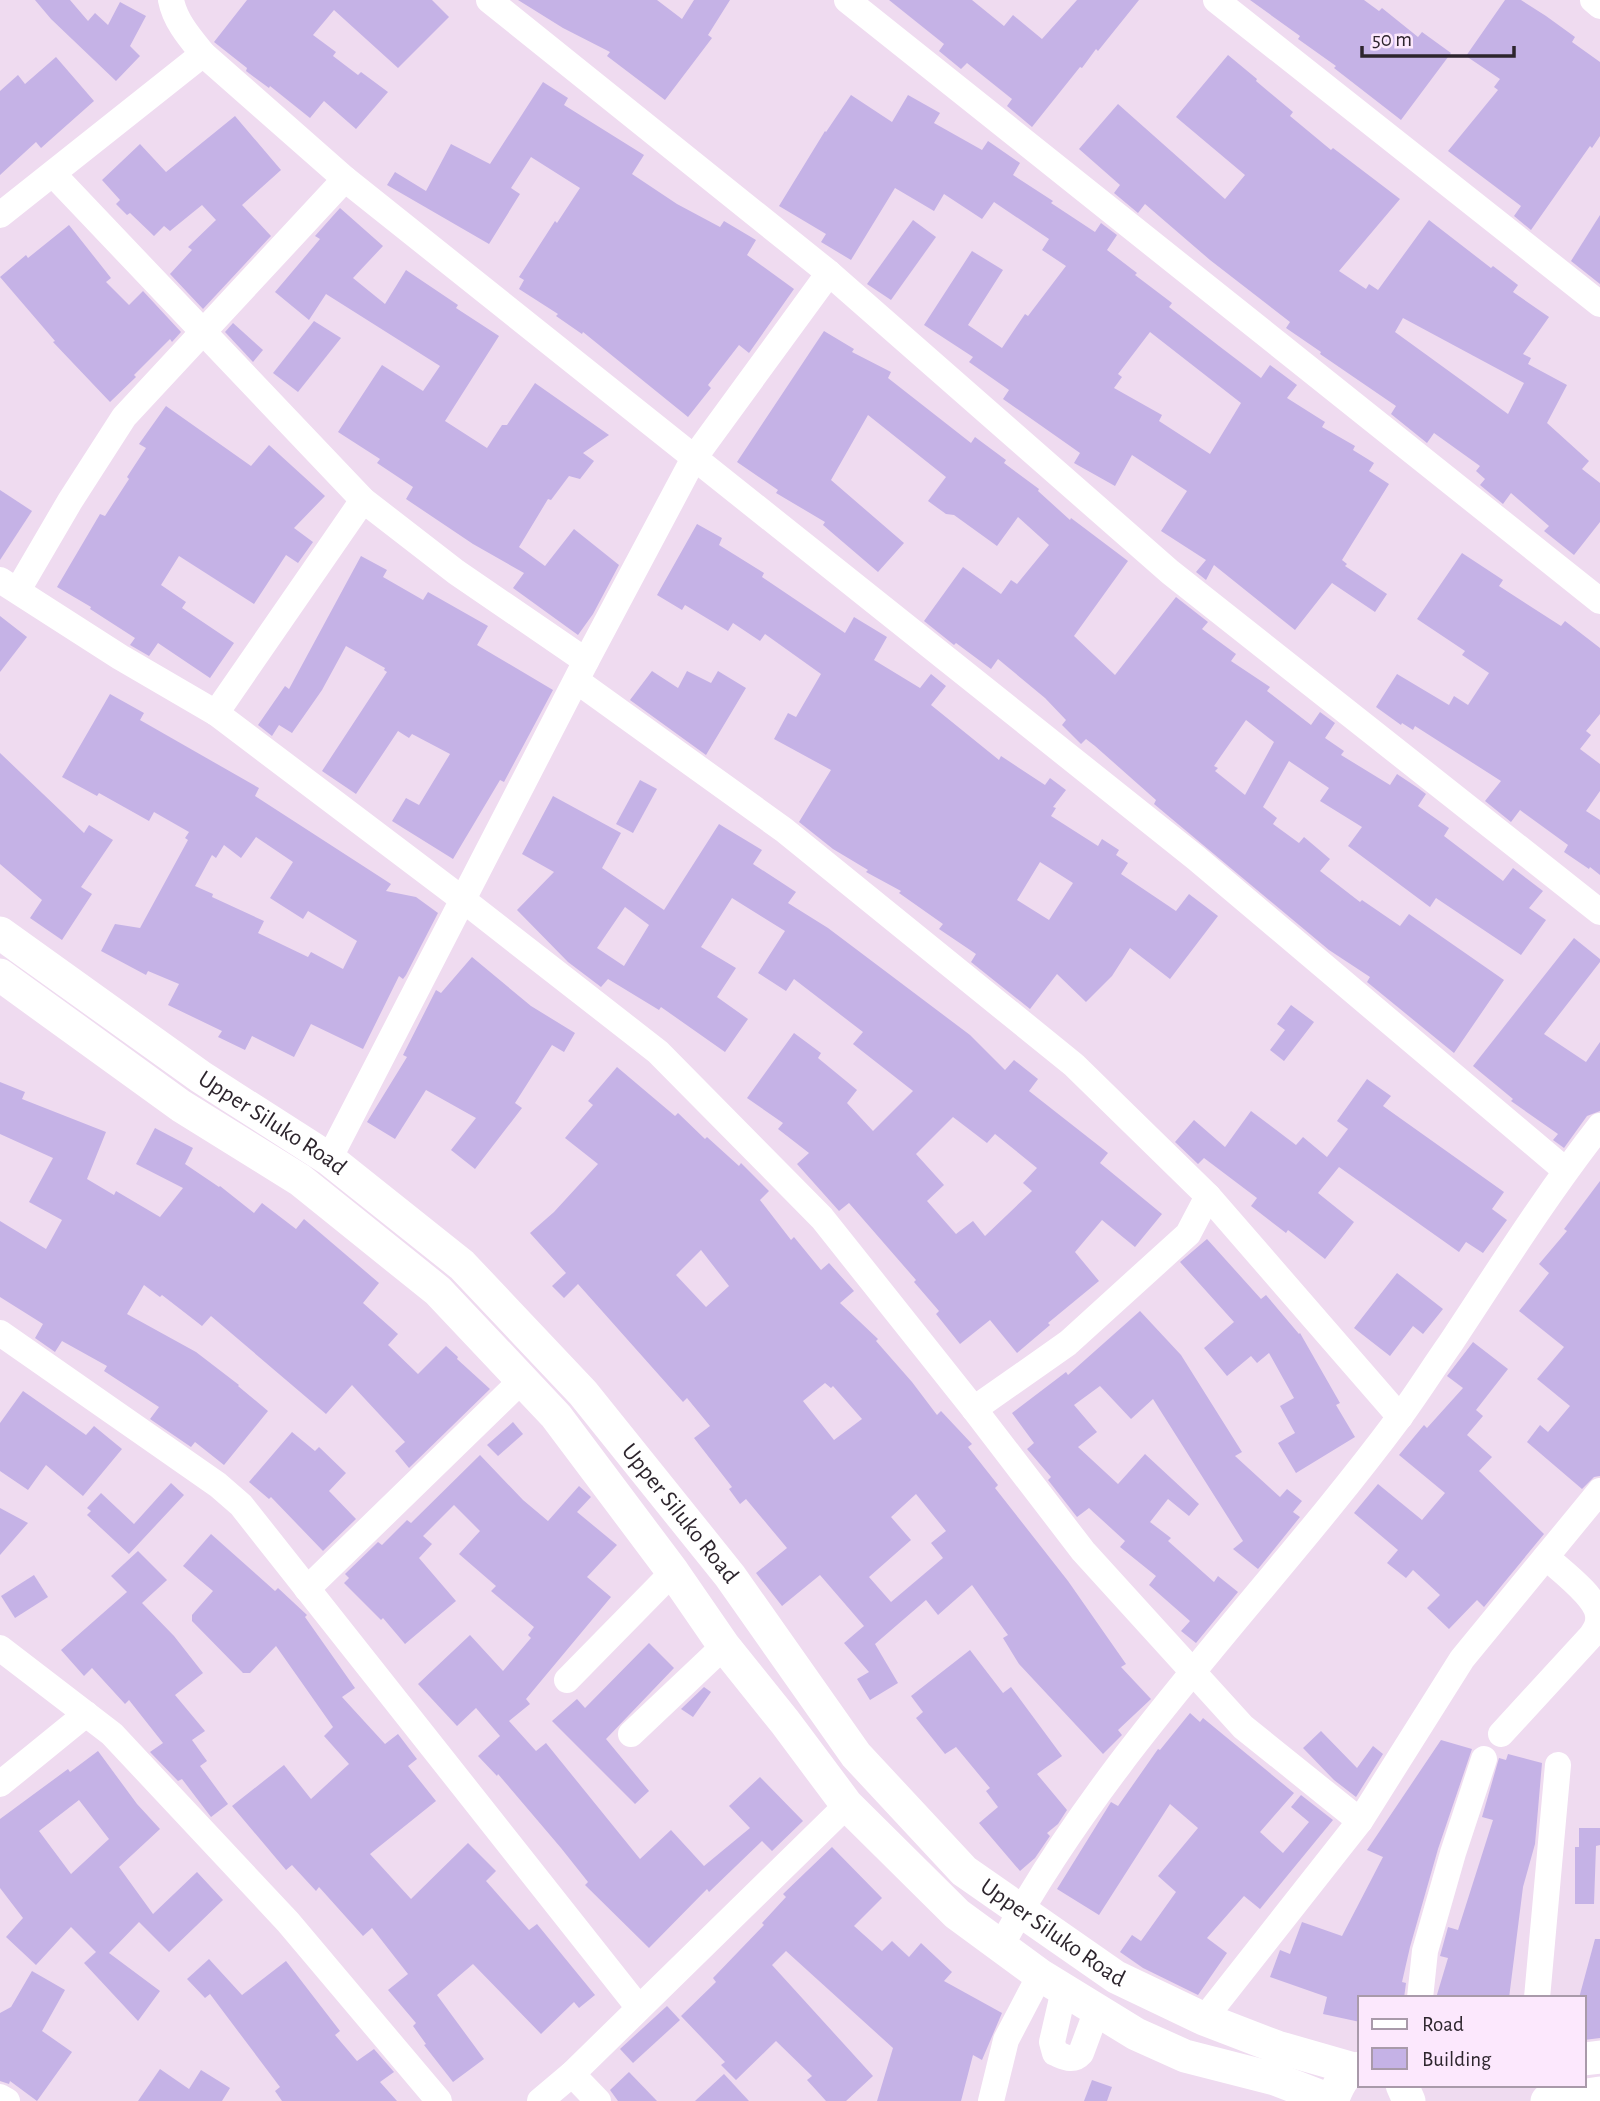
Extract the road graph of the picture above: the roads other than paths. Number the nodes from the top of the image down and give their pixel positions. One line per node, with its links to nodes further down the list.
1 (171, 0): 7 (street)
2 (489, 0): 11 (street)
3 (847, 0): 16 (street)
4 (1216, 0): 12 (street)
5 (1593, 0): 6 (street)
6 (1600, 6)
7 (203, 54): 8 (street); 9 (street)
8 (53, 174): 10 (street); 13 (street)
9 (345, 179): 13 (street); 14 (street)
10 (0, 215)
11 (829, 273): 14 (street); 22 (street)
12 (1600, 304)
13 (203, 332): 15 (street); 17 (street)
14 (694, 458): 19 (street); 27 (street)
15 (363, 500): 19 (street); 20 (street)
16 (1589, 581): 18 (street)
17 (9, 585): 20 (street)
18 (1600, 601)
19 (582, 671): 21 (street); 28 (street)
20 (216, 713): 21 (street)
21 (463, 900): 26 (street); 31 (street)
22 (1600, 912)
23 (0, 933): 26 (main road, Upper Siluko Road)
24 (0, 975): 30 (main road, Upper Siluko Road)
25 (1600, 1126): 27 (street)
26 (329, 1159): 49 (main road, Upper Siluko Road)
27 (1565, 1170): 32 (street)
28 (1208, 1196): 31 (street); 32 (street)
29 (0, 1333): 36 (street)
30 (522, 1380): 35 (main road, Upper Siluko Road); 36 (street)
31 (974, 1409): 39 (street)
32 (1400, 1418): 39 (street)
33 (1600, 1491): 34 (street)
34 (1546, 1557): 43 (street); 48 (street)
35 (673, 1572): 37 (main road, Upper Siluko Road); 40 (street)
36 (307, 1589): 54 (street)
37 (724, 1646): 42 (street); 47 (main road, Upper Siluko Road)
38 (0, 1648): 41 (street)
39 (1193, 1672): 48 (street); 49 (street)
40 (567, 1680)
41 (86, 1714): 46 (street); 64 (street)
42 (631, 1734)
43 (1501, 1734)
44 (1484, 1759): 52 (street)
45 (1558, 1765): 53 (street)
46 (0, 1784)
47 (847, 1805): 50 (main road, Upper Siluko Road); 54 (street)
48 (1360, 1821): 56 (street)
49 (1020, 1911): 50 (street); 56 (main road, Upper Siluko Road)
50 (1002, 1946): 51 (main road, Upper Siluko Road)
51 (1052, 1982): 55 (main road, Upper Siluko Road); 55 (street); 67 (street)
52 (1420, 1996)
53 (1537, 1996)
54 (639, 2008): 58 (street)
55 (1097, 2010): 59 (main road, Upper Siluko Road)
56 (1204, 2019): 57 (main road, Upper Siluko Road)
57 (1357, 2068): 68 (main road)
58 (572, 2074): 65 (street); 66 (street)
59 (1284, 2090): 68 (main road, Upper Siluko Road)
60 (1600, 2092): 62 (main road)
61 (0, 2097): 63 (street)
62 (1554, 2100)
63 (7, 2101)
64 (439, 2101)
65 (540, 2101)
66 (598, 2101)
67 (990, 2101)
68 (1332, 2101)

